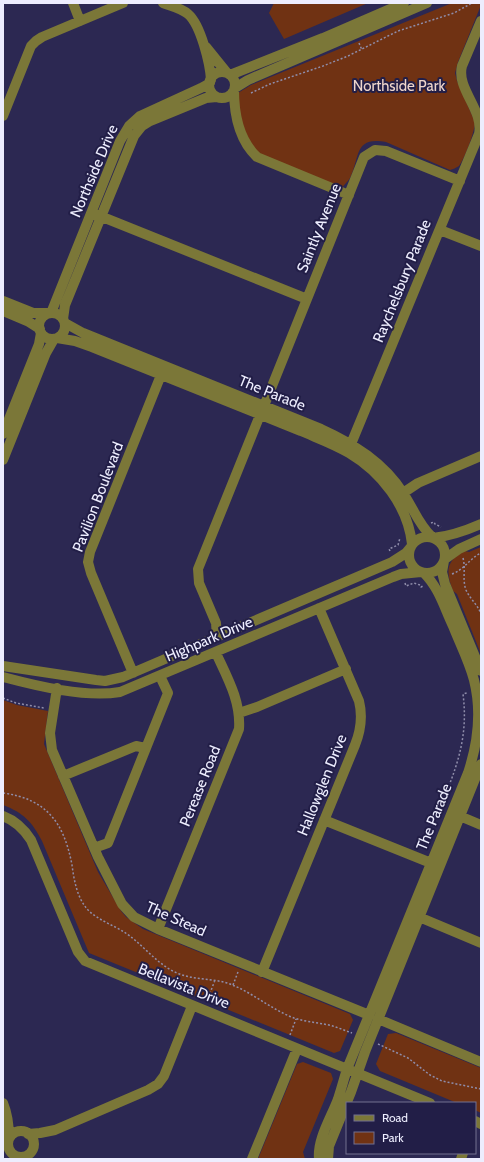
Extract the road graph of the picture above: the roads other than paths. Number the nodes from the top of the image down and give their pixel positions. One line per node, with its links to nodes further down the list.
1 (73, 3): 7 (street)
2 (123, 3): 7 (street)
3 (163, 3): 8 (street)
4 (404, 3): 9 (street)
5 (427, 3): 11 (street)
6 (481, 20): 15 (street)
7 (80, 21): 13 (street)
8 (204, 44): 9 (street); 10 (street)
9 (229, 74): 10 (street); 11 (street)
10 (210, 82): 12 (street); 18 (street, Northside Drive)
11 (235, 89): 12 (street); 14 (street)
12 (218, 97): 14 (street); 18 (street, Northside Drive)
13 (3, 116)
14 (236, 119): 17 (street)
15 (481, 128): 16 (street, Raychelsbury Parade)
16 (460, 181): 17 (street, Saintly Avenue); 19 (street, Raychelsbury Parade)
17 (349, 195): 21 (street, Saintly Avenue)
18 (96, 214): 21 (street); 24 (street, Northside Drive); 25 (street, Northside Drive)
19 (440, 230): 20 (street); 31 (street, Raychelsbury Parade)
20 (481, 246)
21 (307, 299): 29 (street, Saintly Avenue)
22 (3, 301): 24 (street)
23 (3, 312): 26 (street)
24 (50, 313): 25 (street); 26 (street)
25 (64, 321): 27 (street); 28 (street, The Parade)
26 (40, 331): 27 (street); 30 (street)
27 (56, 338): 28 (street, The Parade); 33 (street)
28 (163, 371): 29 (street, The Parade); 47 (street, Pavilion Boulevard)
29 (262, 411): 31 (street, The Parade); 38 (street, The Parade); 42 (street, Saintly Avenue)
30 (3, 434)
31 (351, 444): 34 (street, The Parade)
32 (481, 456): 34 (street)
33 (3, 460)
34 (403, 493): 36 (street, The Parade)
35 (481, 524): 36 (street)
36 (433, 537): 38 (street); 39 (street)
37 (481, 539): 39 (street)
38 (412, 545): 40 (street); 42 (street, Highpark Drive)
39 (444, 560): 40 (street); 46 (street, The Parade)
40 (423, 572): 41 (street, Highpark Drive); 46 (street, The Parade)
41 (319, 608): 43 (street, Highpark Drive); 45 (street, Hallowglen Drive)
42 (217, 637): 47 (street, Highpark Drive)
43 (216, 652): 48 (street, Highpark Drive); 51 (street, Perease Road)
44 (3, 666): 47 (street, Highpark Drive)
45 (346, 669): 51 (street); 57 (street, Hallowglen Drive)
46 (478, 669): 55 (street, The Parade)
47 (134, 672)
48 (160, 676): 50 (street, Highpark Drive); 52 (street)
49 (3, 678): 50 (street, Highpark Drive)
50 (57, 688): 54 (street, The Stead)
51 (239, 713): 62 (street, Perease Road)
52 (145, 748): 54 (street); 59 (street)
53 (481, 764): 55 (street, The Parade)
54 (63, 776): 59 (street, The Stead)
55 (456, 815): 58 (street); 60 (street, The Parade); 61 (street, The Parade)
56 (3, 816): 65 (street, Bellavista Drive)
57 (324, 820): 60 (street); 64 (street, Hallowglen Drive)
58 (481, 825)
59 (94, 848): 62 (street, The Stead)
60 (431, 863): 66 (street, The Parade)
61 (419, 918): 63 (street); 66 (street, The Parade)
62 (158, 929): 64 (street, The Stead)
63 (481, 942)
64 (262, 972): 66 (street, The Stead)
65 (192, 1006): 67 (street, Bellavista Drive); 75 (street)
66 (374, 1017): 68 (street, The Stead); 69 (street, The Parade); 70 (street, The Parade)
67 (297, 1049): 69 (street, Bellavista Drive); 80 (street)
68 (481, 1062)
69 (347, 1069): 70 (street, Bellavista Drive); 81 (street, The Parade)
70 (358, 1073): 71 (street, The Parade); 72 (street, Bellavista Drive)
71 (346, 1102)
72 (428, 1102)
73 (346, 1103): 82 (street, The Parade)
74 (5, 1108): 76 (street); 77 (street)
75 (55, 1130): 76 (street); 78 (street)
76 (27, 1133): 77 (street); 78 (street)
77 (7, 1143): 79 (street)
78 (32, 1153): 79 (street)
79 (13, 1156)
80 (252, 1159)
81 (319, 1159)
82 (328, 1159)

